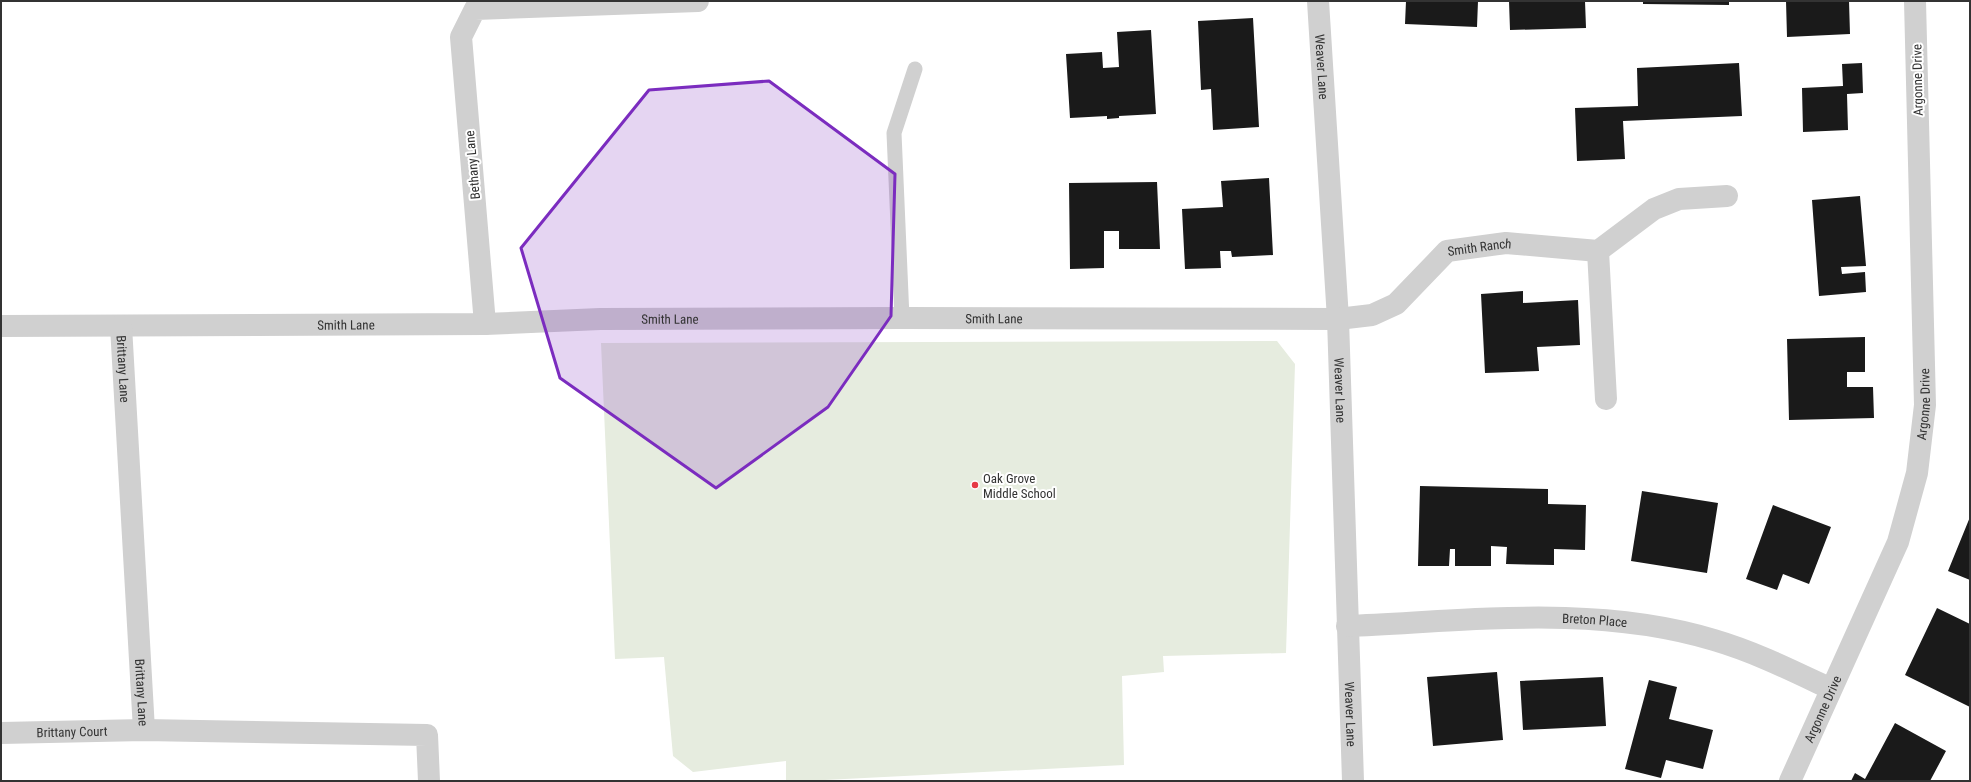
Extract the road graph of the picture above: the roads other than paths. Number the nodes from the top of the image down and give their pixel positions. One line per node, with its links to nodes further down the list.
1 (698, 1): 9 (street, Bethany Lane)
2 (1318, 1): 8 (street, Weaver Lane)
3 (1916, 1): 14 (street, Argonne Drive)
4 (915, 69): 7 (lane)
5 (1727, 196): 6 (street)
6 (1598, 251): 8 (street, Smith Ranch); 12 (street)
7 (902, 318): 8 (street, Smith Lane); 9 (street, Smith Lane)
8 (1338, 319): 13 (street, Weaver Lane)
9 (485, 324): 11 (street, Smith Lane)
10 (1, 326): 11 (street, Smith Lane)
11 (121, 326): 15 (street, Brittany Lane)
12 (1606, 399)
13 (1347, 626): 14 (street, Breton Place); 18 (street, Weaver Lane)
14 (1831, 689): 19 (street, Argonne Drive)
15 (144, 730): 16 (street, Brittany Court); 17 (street, Brittany Lane)
16 (1, 733)
17 (429, 781)
18 (1353, 781)
19 (1790, 781)

